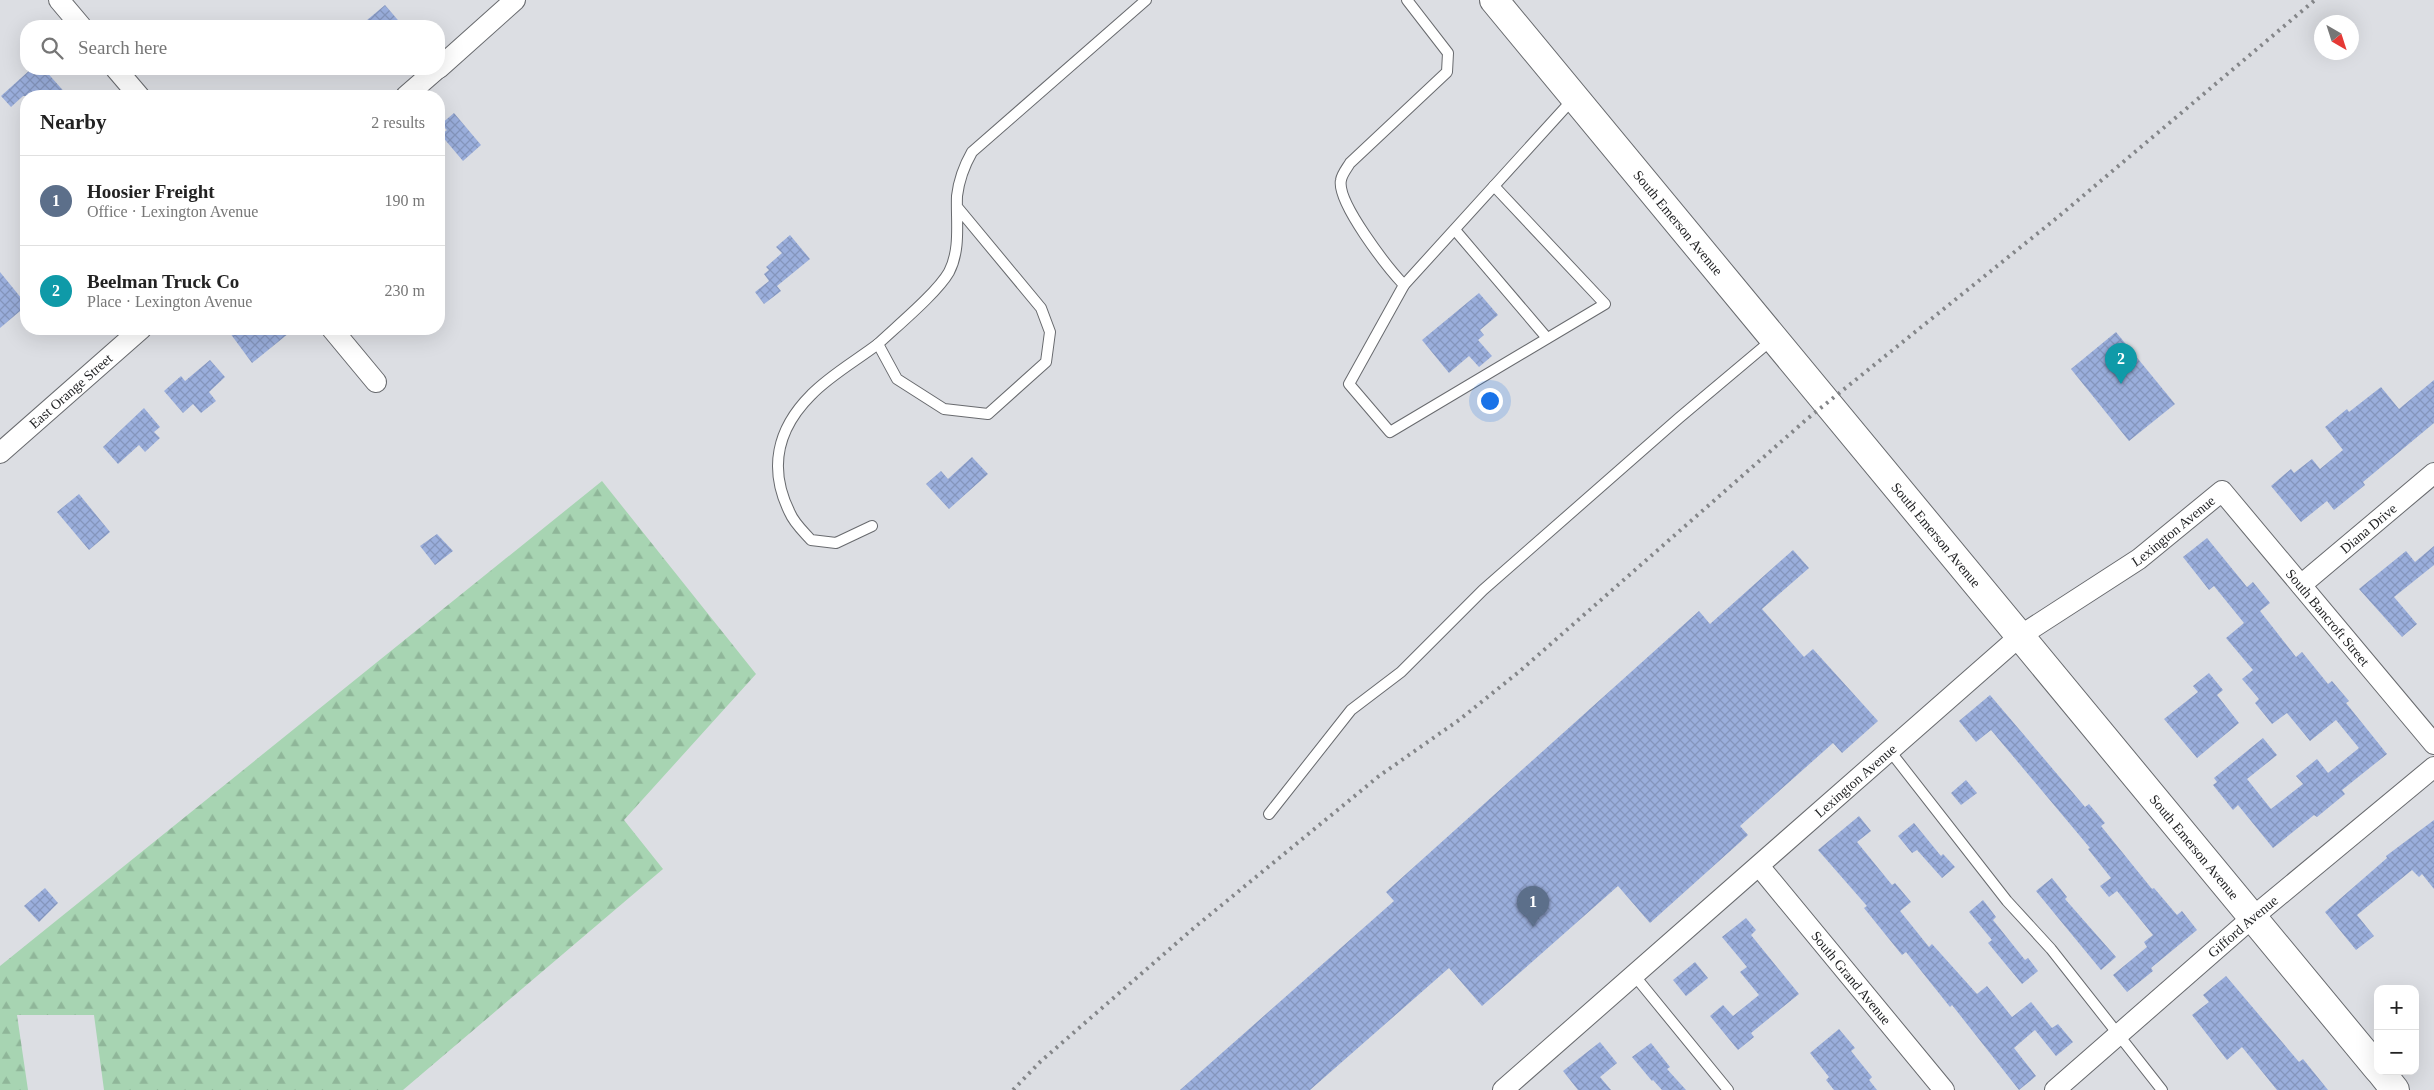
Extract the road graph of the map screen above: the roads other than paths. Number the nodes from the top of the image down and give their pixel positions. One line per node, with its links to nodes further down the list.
1 (59, 0): 6 (street)
2 (515, 0): 7 (street)
3 (1146, 0): 14 (lane)
4 (1407, 0): 16 (lane)
5 (1494, 0): 12 (main road, South Emerson Avenue)
6 (76, 20)
7 (445, 62)
8 (121, 75): 10 (street)
9 (430, 75): 11 (street)
10 (134, 90)
11 (413, 90)
12 (1575, 98): 13 (lane); 20 (main road, South Emerson Avenue)
13 (1494, 186): 15 (lane); 19 (lane)
14 (958, 208): 21 (lane); 21 (lane)
15 (1455, 230): 16 (lane); 19 (lane)
16 (1404, 286): 19 (lane)
17 (135, 335): 23 (street, East Orange Street)
18 (337, 335): 22 (street)
19 (1547, 338)
20 (1774, 338): 28 (main road, South Emerson Avenue); 32 (lane)
21 (878, 344): 26 (lane)
22 (376, 382)
23 (0, 453)
24 (2434, 473): 27 (street, Diana Drive)
25 (2222, 491): 27 (street, South Bancroft Street); 28 (street, Lexington Avenue)
26 (872, 526)
27 (2302, 585): 29 (street, South Bancroft Street)
28 (2020, 636): 30 (street, Lexington Avenue); 34 (main road, South Emerson Avenue)
29 (2434, 744)
30 (1890, 751): 33 (street, Lexington Avenue); 36 (lane)
31 (2434, 767): 34 (street, Gifford Avenue)
32 (1269, 814)
33 (1759, 866): 35 (street, Lexington Avenue); 41 (street, South Grand Avenue)
34 (2253, 917): 36 (street, Gifford Avenue); 37 (main road, South Emerson Avenue)
35 (1634, 976): 39 (street, Lexington Avenue); 40 (lane)
36 (2119, 1034): 42 (street, Gifford Avenue); 43 (lane)
37 (2374, 1064)
38 (2383, 1075): 44 (main road, South Emerson Avenue)
39 (1504, 1090)
40 (1728, 1090)
41 (1944, 1090)
42 (2055, 1090)
43 (2162, 1090)
44 (2396, 1090)

